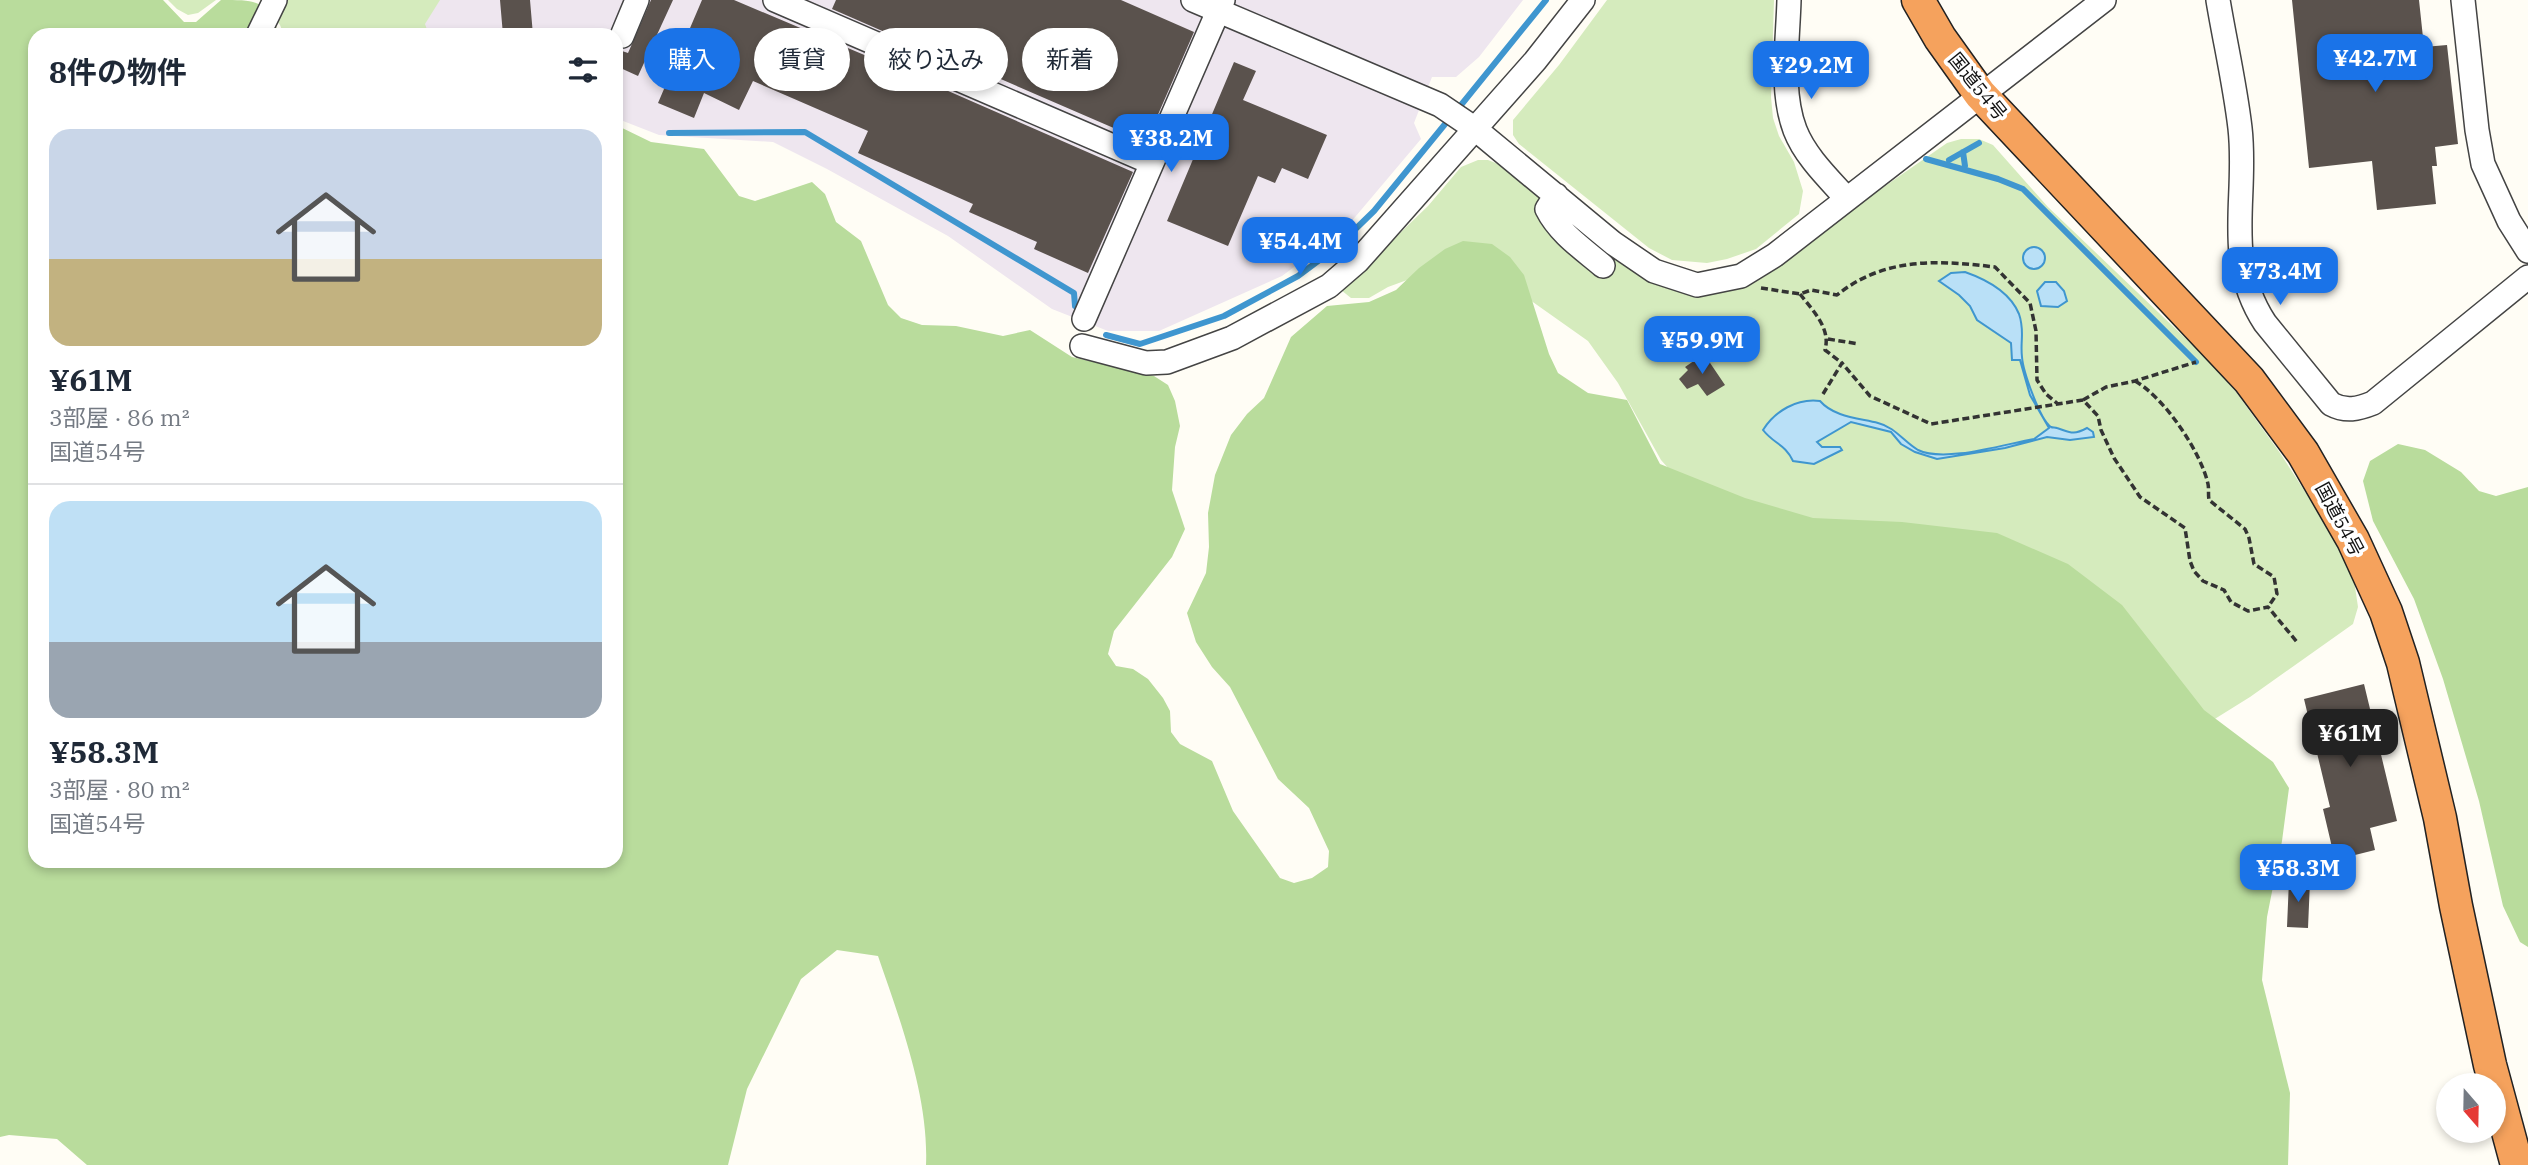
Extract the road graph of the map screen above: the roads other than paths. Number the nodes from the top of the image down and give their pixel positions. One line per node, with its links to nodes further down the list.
1 (275, 0): 12 (street)
2 (637, 0): 13 (street)
3 (775, 0): 16 (street)
4 (1193, 0): 11 (street)
5 (1583, 0): 15 (street)
6 (1789, 0): 18 (street)
7 (1918, 0): 14 (highway, 国道54号)
8 (2104, 0): 14 (street)
9 (2218, 0): 21 (street)
10 (2463, 0): 19 (street)
11 (1221, 6): 15 (street); 16 (street)
12 (261, 28)
13 (623, 34)
14 (1980, 94): 18 (street); 24 (highway, 国道54号)
15 (1474, 128): 17 (street); 23 (street)
16 (1152, 163): 22 (street)
17 (1556, 195): 18 (street); 20 (street)
18 (1847, 199)
19 (2528, 251)
20 (1603, 265)
21 (2528, 277)
22 (1084, 318)
23 (1082, 345)
24 (2517, 1165)

